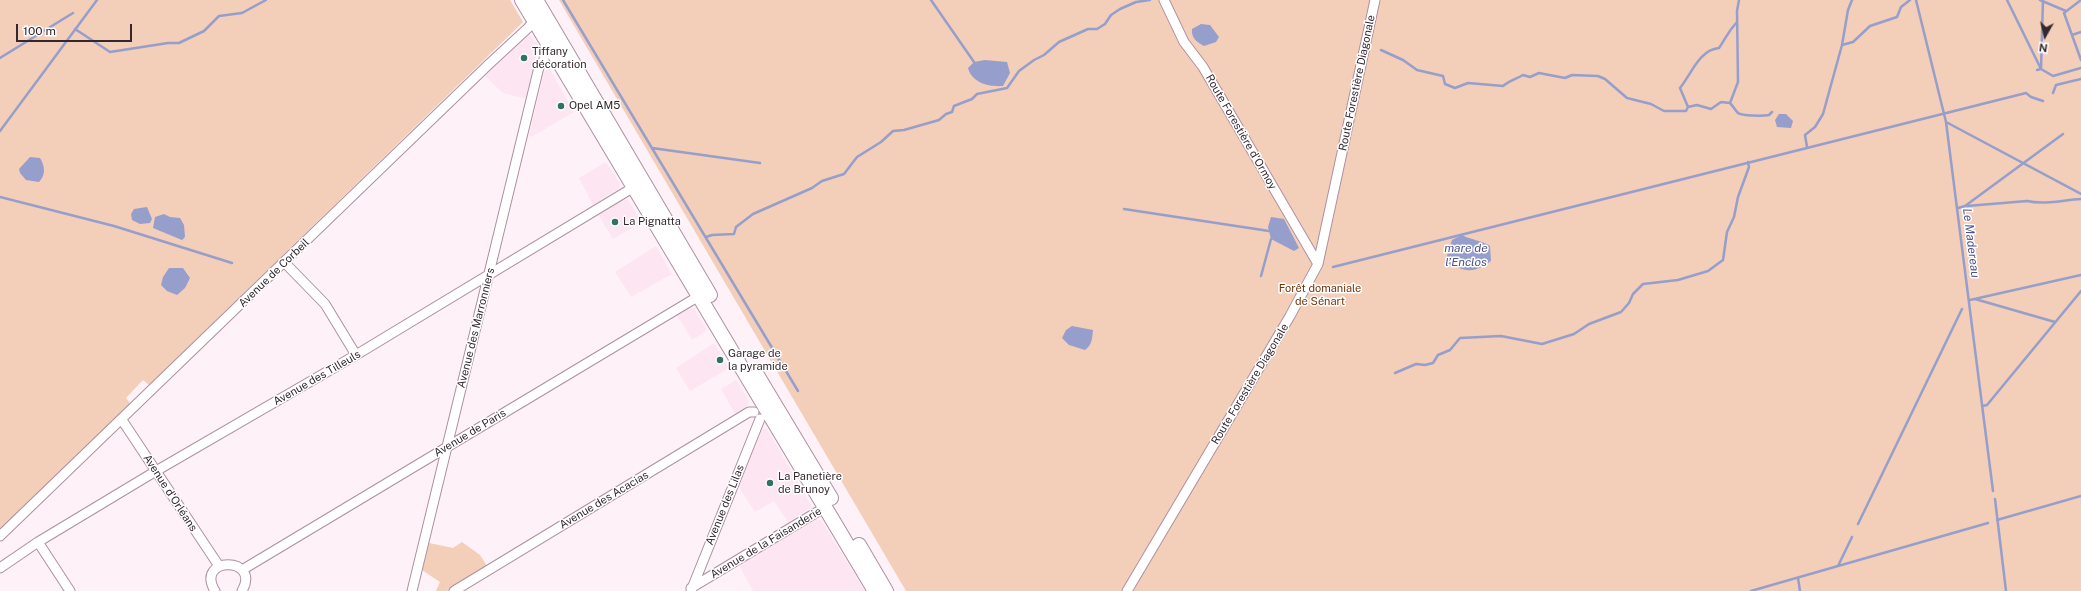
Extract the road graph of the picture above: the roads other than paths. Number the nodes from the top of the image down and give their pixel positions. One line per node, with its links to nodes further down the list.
1 (522, 0): 5 (main road)
2 (1164, 0): 11 (street, Route Forestière d'Ormoy)
3 (1375, 0): 11 (street, Route Forestière Diagonale)
4 (537, 2): 5 (street); 7 (main road)
5 (535, 21): 6 (main road); 10 (street, Avenue de Corbeil)
6 (546, 40): 7 (main road); 8 (street, Avenue des Marronniers)
7 (566, 62): 8 (street); 9 (main road); 32 (main road)
8 (541, 65): 12 (street, Avenue des Marronniers)
9 (634, 187): 12 (street, Avenue des Tilleuls); 13 (main road)
10 (285, 263): 14 (street); 16 (street, Avenue de Corbeil)
11 (1318, 264): 33 (street, Route Forestière Diagonale)
12 (489, 274): 14 (street, Avenue des Tilleuls); 17 (street, Avenue des Marronniers)
13 (699, 296): 15 (main road); 17 (street, Avenue de Paris)
14 (356, 355): 18 (street, Avenue des Tilleuls)
15 (762, 413): 19 (main road); 26 (street, Avenue des Lilas); 30 (street, Avenue des Acacias)
16 (122, 420): 18 (street, Avenue d'Orléans); 20 (street, Avenue de Corbeil)
17 (447, 447): 24 (street, Avenue de Paris); 29 (street, Avenue des Marronniers)
18 (156, 471): 21 (street, Avenue des Tilleuls); 22 (street, Avenue d'Orléans)
19 (826, 508): 26 (street, Avenue de la Faisanderie); 31 (main road)
20 (0, 536)
21 (38, 542): 23 (street, Avenue des Tilleuls); 27 (street)
22 (219, 566): 24 (street); 25 (street)
23 (0, 568)
24 (242, 570): 28 (street)
25 (211, 589)
26 (690, 590)
27 (70, 591)
28 (242, 591)
29 (412, 591)
30 (454, 591)
31 (875, 591)
32 (886, 591)
33 (1127, 591)

